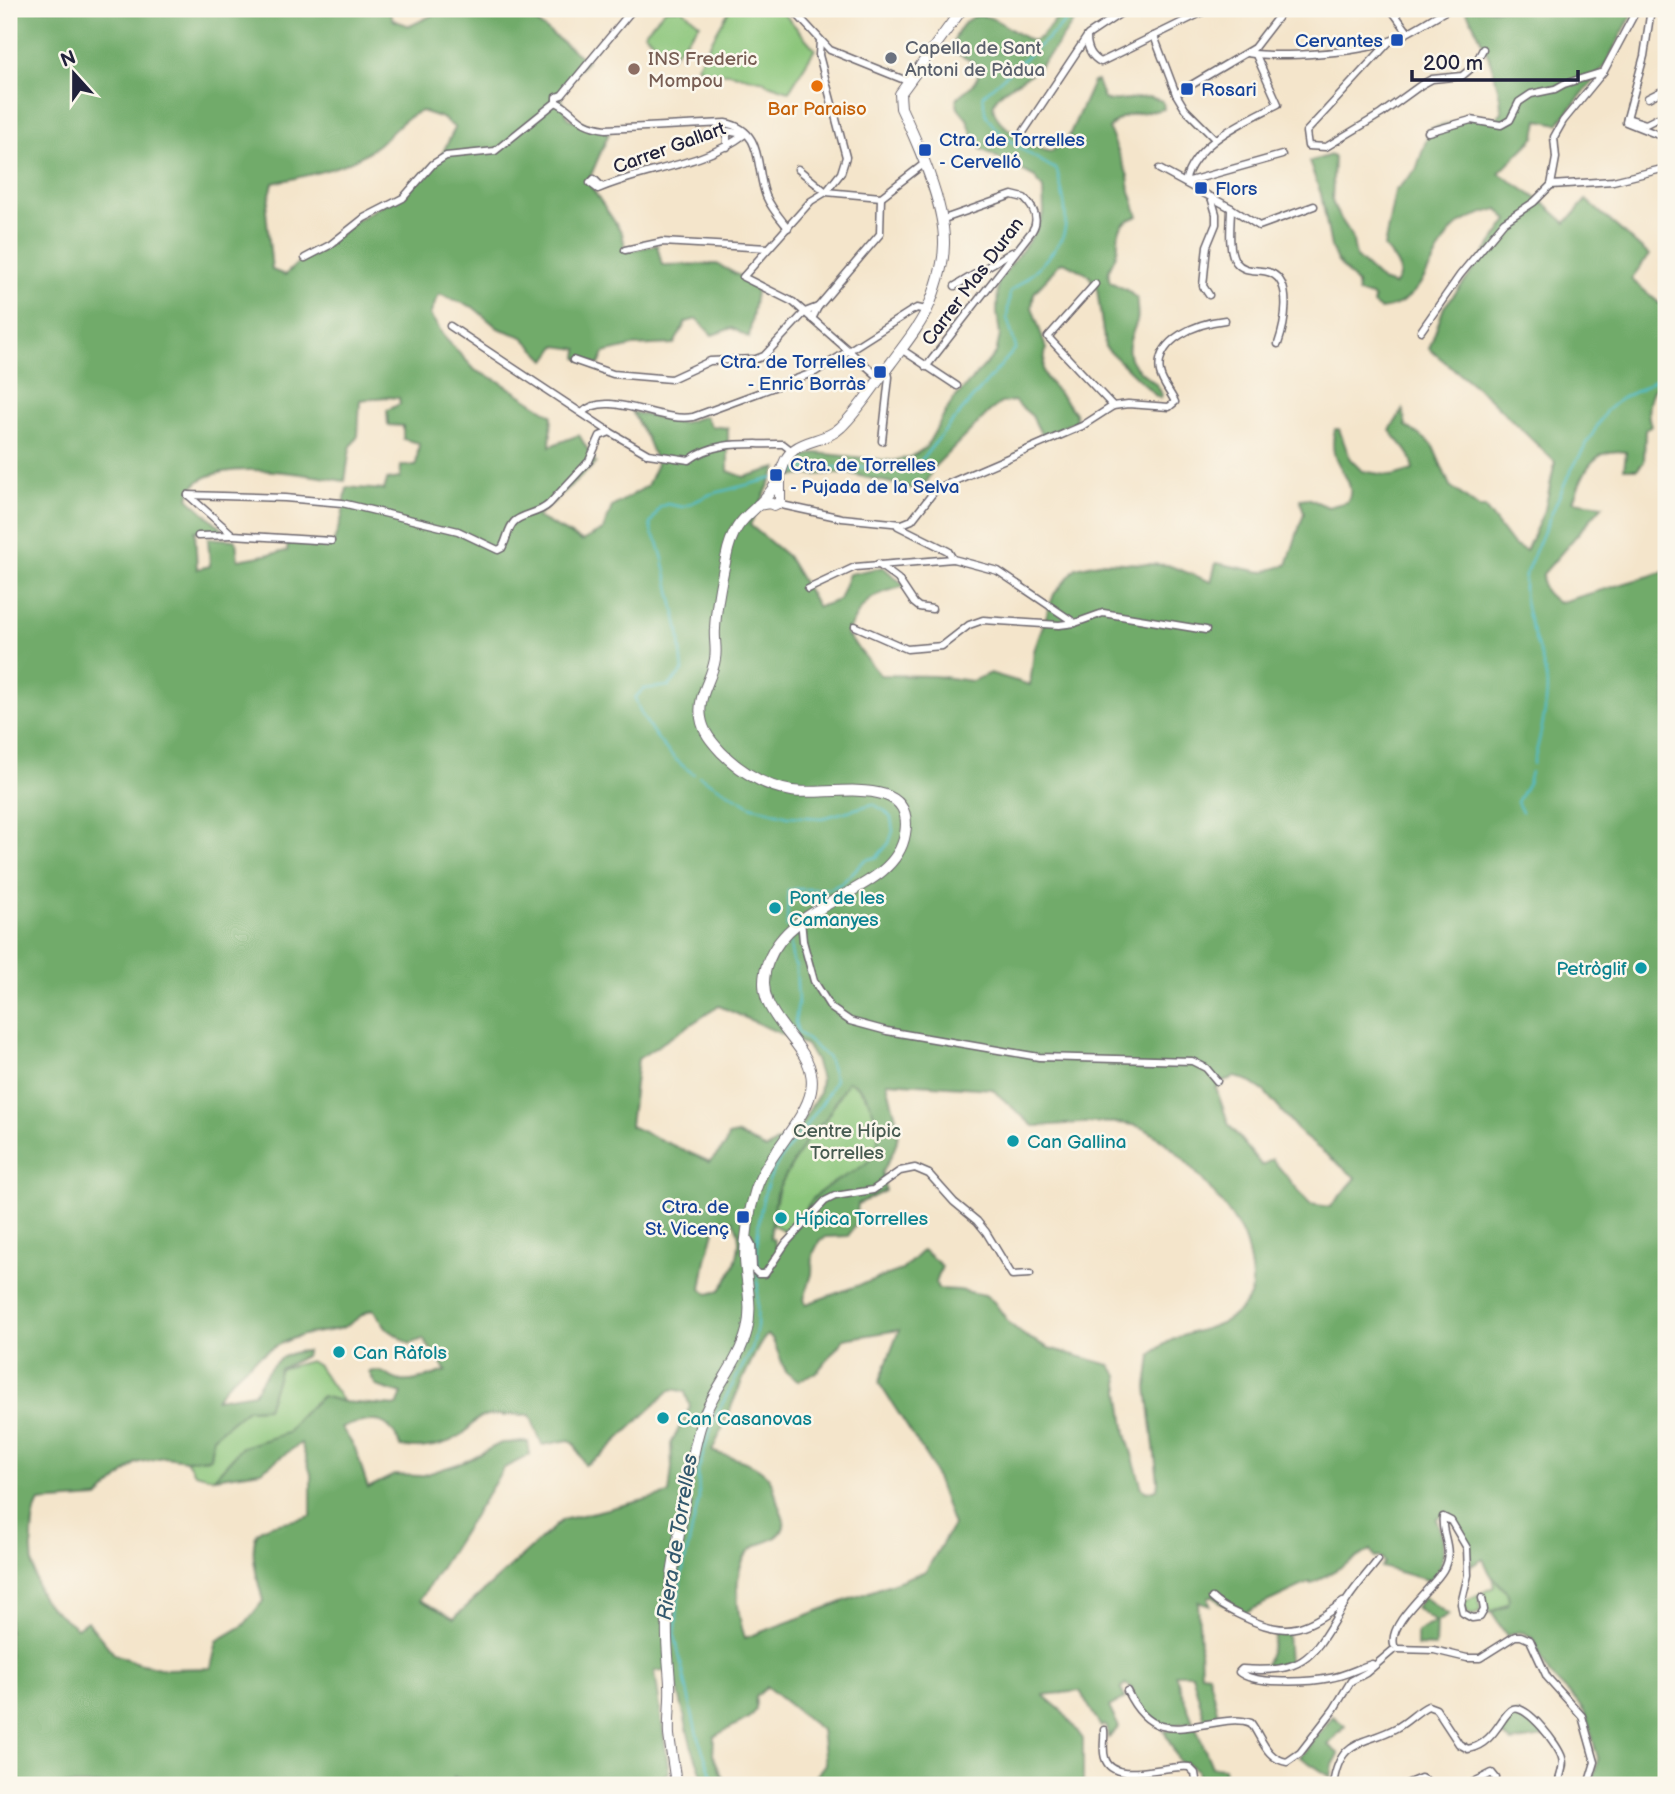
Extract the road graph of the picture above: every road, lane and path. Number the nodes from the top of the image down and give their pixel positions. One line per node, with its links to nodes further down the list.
1 (633, 9): 30 (street)
2 (792, 9): 14 (street)
3 (962, 9): 26 (main road)
4 (1127, 9): 12 (street)
5 (1209, 9): 13 (street)
6 (1284, 9): 15 (street)
7 (1391, 9): 11 (street)
8 (1449, 9): 11 (street)
9 (1637, 9): 25 (street)
10 (1651, 9): 32 (street)
11 (1407, 31): 16 (street)
12 (1087, 35): 13 (street); 33 (street)
13 (1154, 36): 28 (street)
14 (820, 41): 19 (street); 21 (street)
15 (1258, 41): 20 (street); 23 (street)
16 (1390, 41): 17 (street); 24 (street)
17 (1366, 48): 23 (street); 24 (street)
18 (1483, 49): 24 (street)
19 (830, 51): 21 (street); 26 (street)
20 (1247, 53): 22 (street); 28 (street)
21 (819, 55): 47 (street)
22 (1256, 55): 23 (street); 37 (street)
23 (1267, 57)
24 (1373, 59)
25 (1604, 71): 34 (street); 45 (street)
26 (907, 81): 40 (main road)
27 (1666, 89): 29 (street)
28 (1176, 94): 37 (street)
29 (1648, 98)
30 (560, 100): 35 (street); 57 (street)
31 (1666, 114): 32 (street)
32 (1627, 120): 36 (street)
33 (1024, 131)
34 (1428, 132)
35 (745, 134): 38 (street, Carrer Gallart); 38 (street); 53 (street)
36 (1666, 138)
37 (1215, 139): 44 (street)
38 (727, 147): 46 (street, Carrer Gallart)
39 (1282, 155): 44 (street)
40 (925, 163): 48 (street); 52 (main road)
41 (1666, 168): 45 (street)
42 (798, 169): 47 (street)
43 (1159, 169): 44 (street)
44 (1185, 182): 49 (street)
45 (1551, 186): 67 (street)
46 (602, 187)
47 (826, 191): 48 (street); 53 (street)
48 (881, 197): 61 (street)
49 (1211, 197): 51 (street); 60 (street)
50 (1314, 206): 51 (street)
51 (1231, 208): 68 (street)
52 (941, 220): 55 (street, Carrer Mas Duran); 62 (main road)
53 (788, 228): 54 (street)
54 (768, 248): 56 (street); 63 (street)
55 (1017, 249): 59 (street); 72 (street, Carrer Mas Duran)
56 (625, 250)
57 (305, 258)
58 (1095, 284): 76 (street)
59 (955, 286)
60 (1209, 295)
61 (818, 307): 63 (street); 64 (street)
62 (926, 310): 69 (main road); 70 (street)
63 (805, 312): 64 (street); 71 (street)
64 (812, 318): 70 (street)
65 (1225, 320): 76 (street)
66 (450, 326): 77 (street)
67 (1421, 331)
68 (1278, 344)
69 (901, 349): 72 (street); 73 (main road)
70 (848, 351): 74 (street); 77 (street)
71 (573, 360)
72 (926, 366): 75 (street)
73 (887, 368): 74 (main road); 79 (street)
74 (880, 378): 80 (main road)
75 (957, 386)
76 (1113, 406): 82 (street)
77 (582, 414): 78 (street)
78 (610, 432): 80 (street); 83 (street)
79 (882, 441)
80 (792, 452): 81 (main road)
81 (773, 497): 82 (street); 93 (main road)
82 (896, 525): 86 (street)
83 (233, 535): 84 (street); 85 (street)
84 (198, 536)
85 (331, 541)
86 (954, 559): 87 (street); 90 (street)
87 (878, 564): 88 (street); 89 (street)
88 (808, 589)
89 (932, 609)
90 (1075, 623): 91 (street); 92 (street)
91 (855, 626)
92 (1206, 630)
93 (801, 920): 94 (street); 95 (main road)
94 (1217, 1082)
95 (746, 1235): 96 (street); 105 (main road)
96 (1030, 1274)
97 (1378, 1560): 99 (street)
98 (1212, 1598): 99 (street)
99 (1348, 1598): 102 (street)
100 (1482, 1598): 101 (street)
101 (1394, 1648): 102 (street); 113 (street)
102 (1374, 1664): 103 (street)
103 (1127, 1691)
104 (1104, 1730): 106 (street)
105 (676, 1785)
106 (1197, 1785)
107 (1333, 1785): 112 (street)
108 (1404, 1785): 109 (street)
109 (1433, 1785)
110 (1468, 1785): 111 (street)
111 (1493, 1785)
112 (1558, 1785)
113 (1588, 1785)

